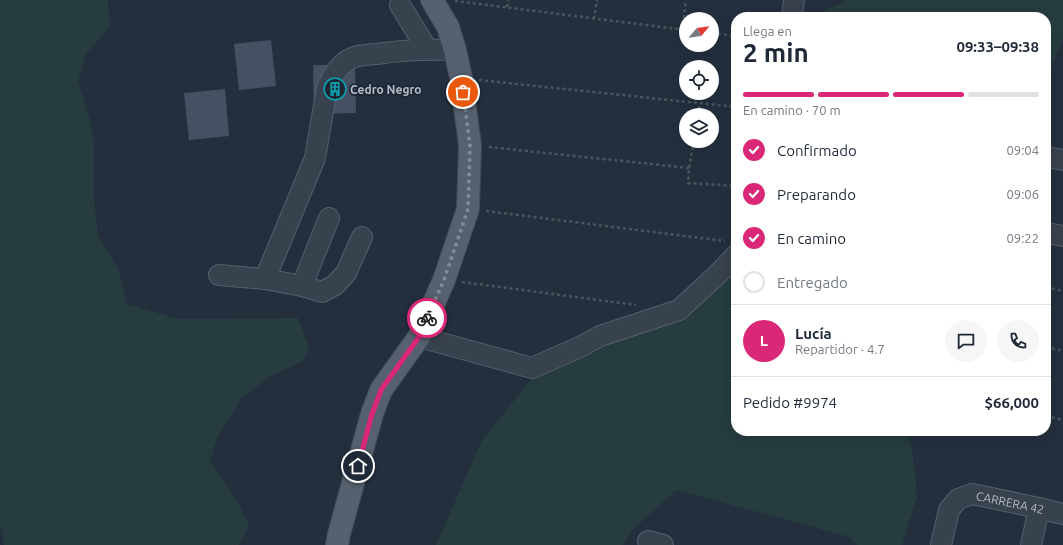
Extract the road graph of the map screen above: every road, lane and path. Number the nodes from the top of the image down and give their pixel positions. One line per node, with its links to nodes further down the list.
1 (432, 0): 16 (main road)
2 (452, 0): 8 (path)
3 (508, 0): 8 (path)
4 (597, 0): 11 (path)
5 (686, 0): 9 (path)
6 (794, 0): 10 (street)
7 (400, 4): 15 (street)
8 (507, 8): 11 (path)
9 (685, 12)
10 (793, 12)
11 (594, 18): 12 (path)
12 (679, 29)
13 (719, 34): 14 (path)
14 (731, 35)
15 (427, 49): 16 (street); 35 (street)
16 (455, 50): 17 (main road)
17 (461, 78): 18 (path); 21 (main road)
18 (700, 103): 19 (path); 20 (path)
19 (731, 106)
20 (699, 108)
21 (470, 145): 25 (path); 27 (main road)
22 (693, 148): 25 (path)
23 (1051, 158): 24 (street)
24 (1063, 160)
25 (690, 168): 26 (path)
26 (731, 186)
27 (468, 209): 32 (path); 36 (main road)
28 (329, 218): 37 (street)
29 (1051, 234): 30 (street)
30 (1063, 236)
31 (362, 237): 37 (street)
32 (731, 248)
33 (731, 250): 41 (street)
34 (219, 275): 35 (street)
35 (265, 279): 37 (street)
36 (444, 280): 40 (path); 41 (main road)
37 (302, 286)
38 (1051, 288): 39 (path)
39 (1063, 291)
40 (640, 305)
41 (419, 337): 48 (main road)
42 (1051, 348): 43 (path)
43 (1063, 351)
44 (1051, 417): 45 (path)
45 (1063, 420)
46 (1040, 508): 47 (street, CARRERA 42); 49 (street, CARRERA 42); 50 (street)
47 (1063, 514)
48 (337, 545)
49 (941, 545)
50 (1031, 545)

